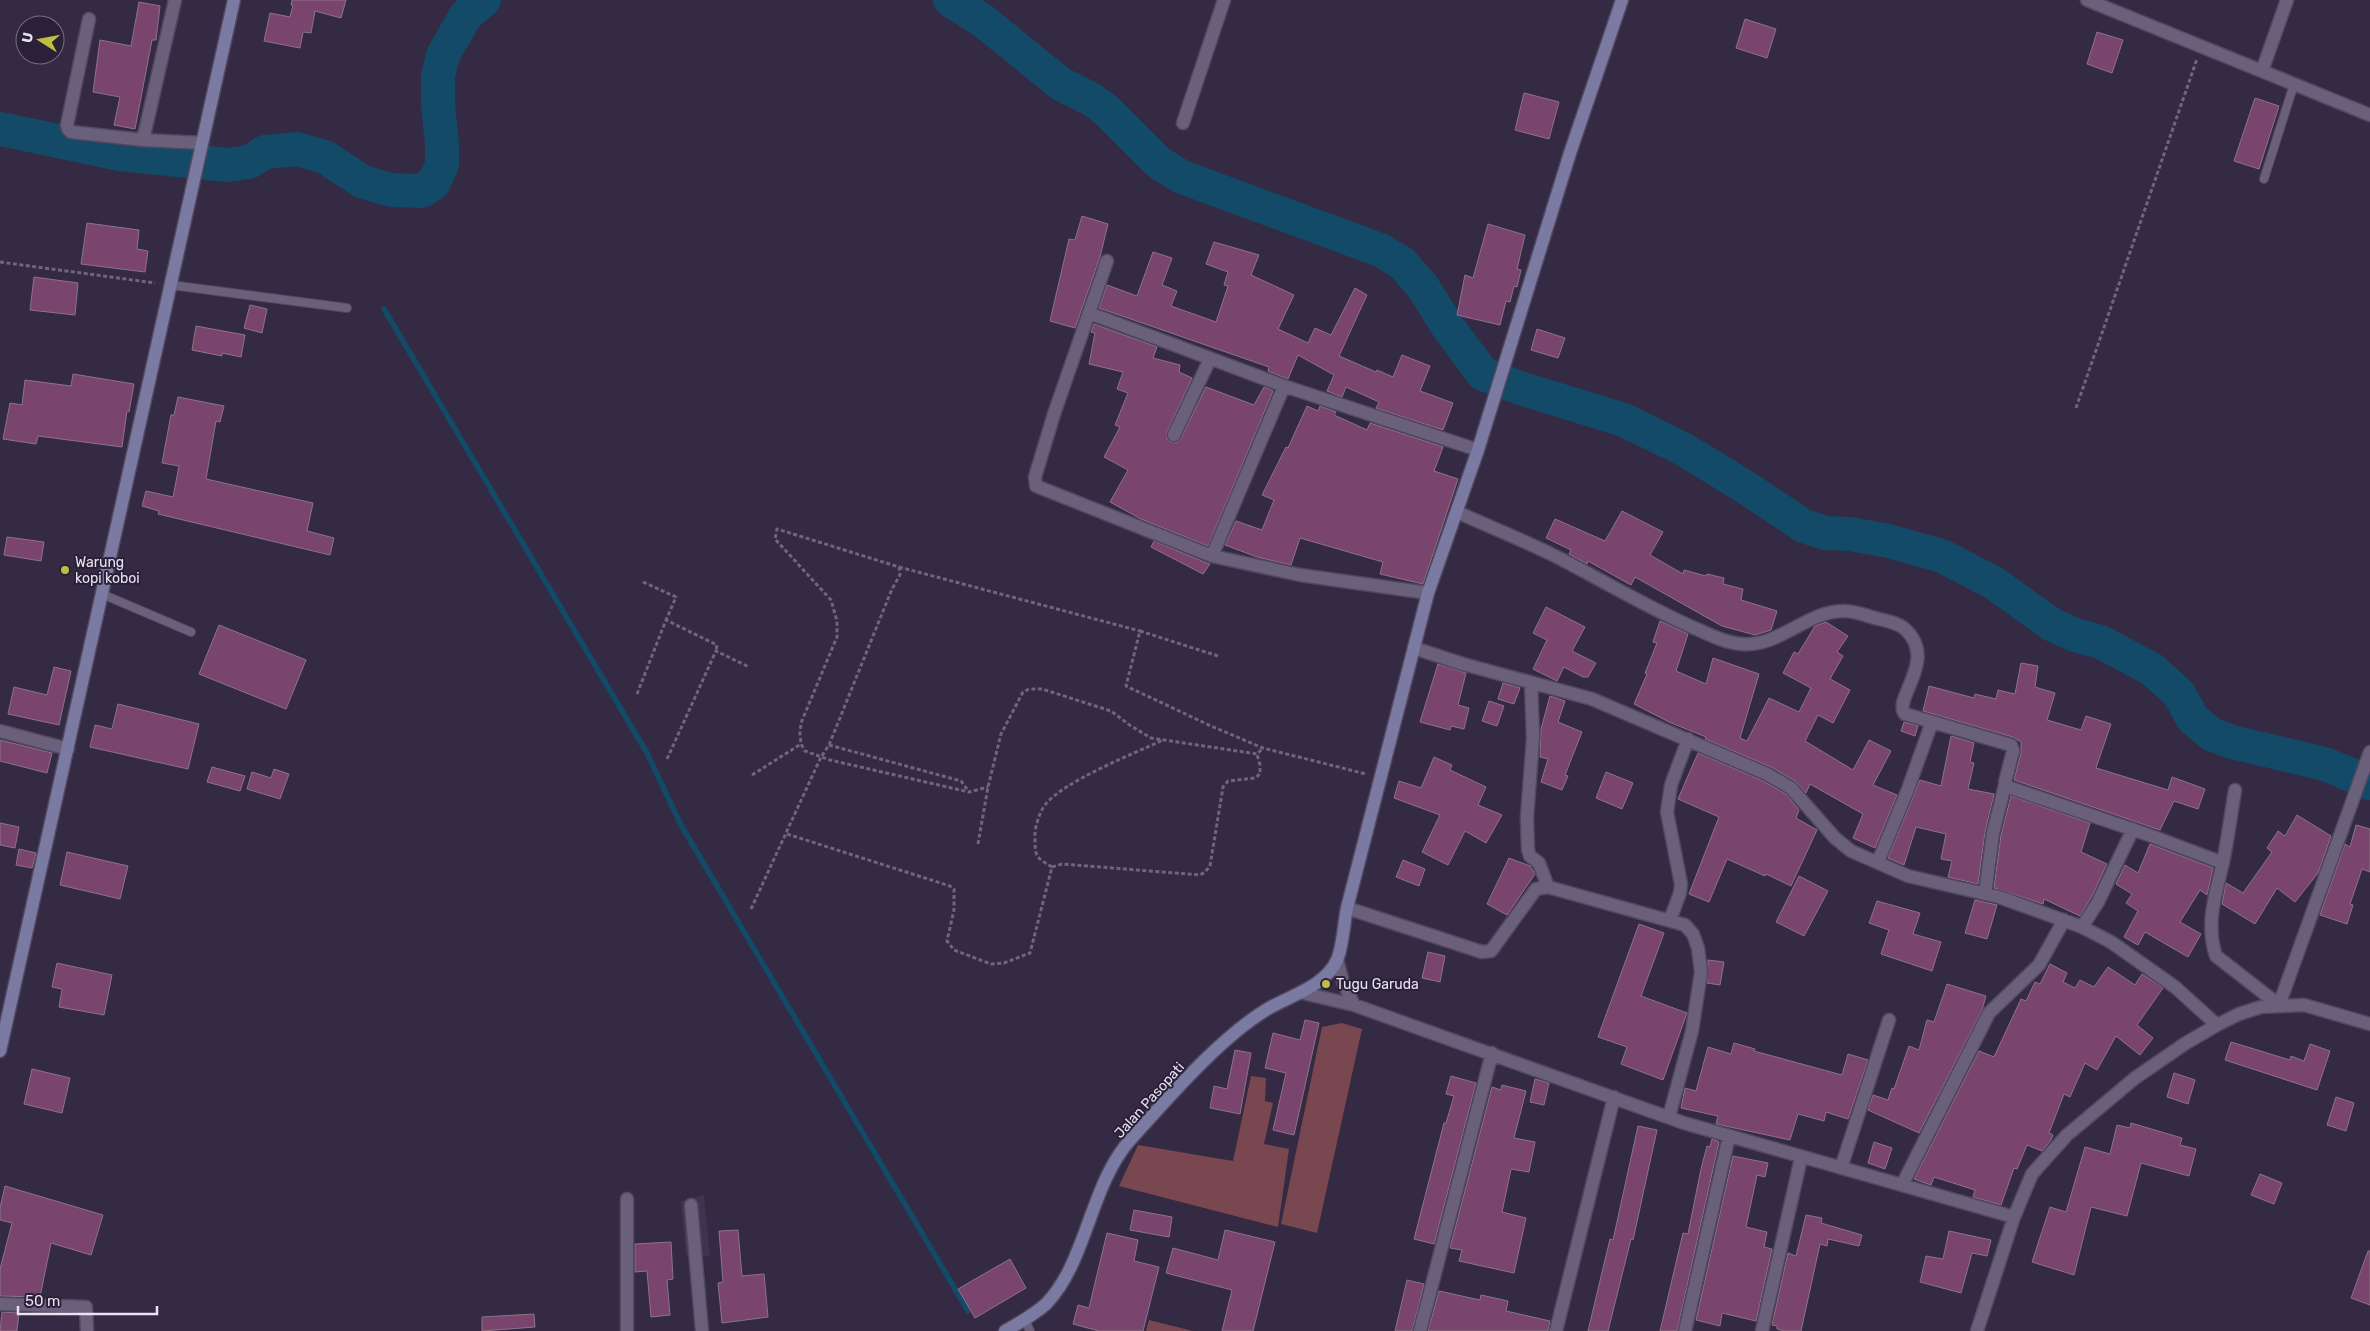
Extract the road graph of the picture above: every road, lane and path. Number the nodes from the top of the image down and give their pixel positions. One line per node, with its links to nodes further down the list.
1 (174, 0): 13 (street)
2 (234, 0): 14 (street)
3 (1224, 0): 12 (street)
4 (1622, 0): 25 (street)
5 (2087, 0): 8 (street)
6 (2287, 0): 9 (street)
7 (89, 19): 13 (street)
8 (2201, 47): 9 (street); 23 (path)
9 (2262, 71): 10 (street)
10 (2294, 84): 11 (street); 15 (lane)
11 (2370, 115)
12 (1182, 123)
13 (147, 140): 14 (street)
14 (199, 144): 18 (street)
15 (2264, 179)
16 (1107, 261): 20 (street)
17 (0, 262): 18 (path)
18 (171, 285): 19 (lane); 31 (street)
19 (347, 308)
20 (1089, 313): 21 (street); 27 (street)
21 (1210, 359): 22 (street); 24 (street)
22 (1284, 386): 25 (street); 27 (street)
23 (2076, 408)
24 (1174, 435)
25 (1478, 450): 26 (street)
26 (1457, 512): 30 (street); 41 (street)
27 (1212, 556): 30 (street)
28 (899, 567): 33 (path); 45 (path); 46 (path)
29 (643, 582): 32 (path)
30 (1428, 593): 35 (street)
31 (102, 594): 34 (lane); 48 (street)
32 (666, 620): 36 (path); 40 (path)
33 (1140, 631): 37 (path); 47 (path)
34 (191, 632)
35 (1414, 648): 39 (street); 54 (street)
36 (716, 651): 38 (path); 52 (path)
37 (1218, 656)
38 (749, 667)
39 (1531, 683): 43 (street); 65 (street)
40 (637, 694)
41 (1932, 722): 55 (street); 62 (street)
42 (0, 731): 48 (street)
43 (1688, 739): 62 (street); 69 (street)
44 (1163, 740): 50 (path); 56 (path); 64 (path)
45 (801, 744): 51 (path); 53 (path)
46 (829, 745): 51 (path); 58 (path)
47 (1263, 748): 50 (path); 54 (path)
48 (68, 749): 79 (street)
49 (2370, 752): 75 (street)
50 (1257, 754): 64 (path)
51 (821, 757): 58 (path); 60 (path)
52 (667, 759)
53 (752, 775)
54 (1381, 778): 67 (street)
55 (2005, 784): 59 (street); 66 (street)
56 (988, 787): 58 (path); 61 (path)
57 (2235, 790): 63 (street)
58 (969, 792)
59 (2133, 829): 63 (street); 71 (street)
60 (787, 834): 64 (path); 68 (path)
61 (978, 844)
62 (1878, 862): 66 (street)
63 (2222, 863): 75 (street)
64 (1052, 867)
65 (1548, 887): 67 (street); 69 (street)
66 (1985, 894): 70 (street)
67 (1347, 908): 72 (street)
68 (751, 909)
69 (1670, 920): 82 (street)
70 (2064, 920): 71 (street); 86 (street)
71 (2082, 927): 78 (street)
72 (1337, 960): 73 (street, Jalan Pasopati); 74 (street)
73 (1303, 993): 74 (street); 91 (street, Jalan Pasopati)
74 (1354, 1005): 80 (street)
75 (2279, 1005): 77 (street); 78 (street)
76 (1889, 1020): 85 (street)
77 (2370, 1024)
78 (2217, 1025): 89 (street)
79 (0, 1051)
80 (1492, 1053): 81 (street); 96 (street)
81 (1614, 1097): 82 (street); 97 (street)
82 (1669, 1117): 83 (street)
83 (1729, 1136): 84 (street); 98 (street)
84 (1801, 1158): 85 (street); 99 (street)
85 (1841, 1168): 86 (street)
86 (1902, 1186): 89 (street)
87 (626, 1199): 93 (street)
88 (691, 1205): 94 (street)
89 (2014, 1217): 100 (street)
90 (0, 1304): 92 (street)
91 (1027, 1325): 95 (street, Jalan Pasopati)
92 (87, 1331)
93 (627, 1331)
94 (702, 1331)
95 (1005, 1331)
96 (1420, 1331)
97 (1556, 1331)
98 (1685, 1331)
99 (1762, 1331)
100 (1977, 1331)

